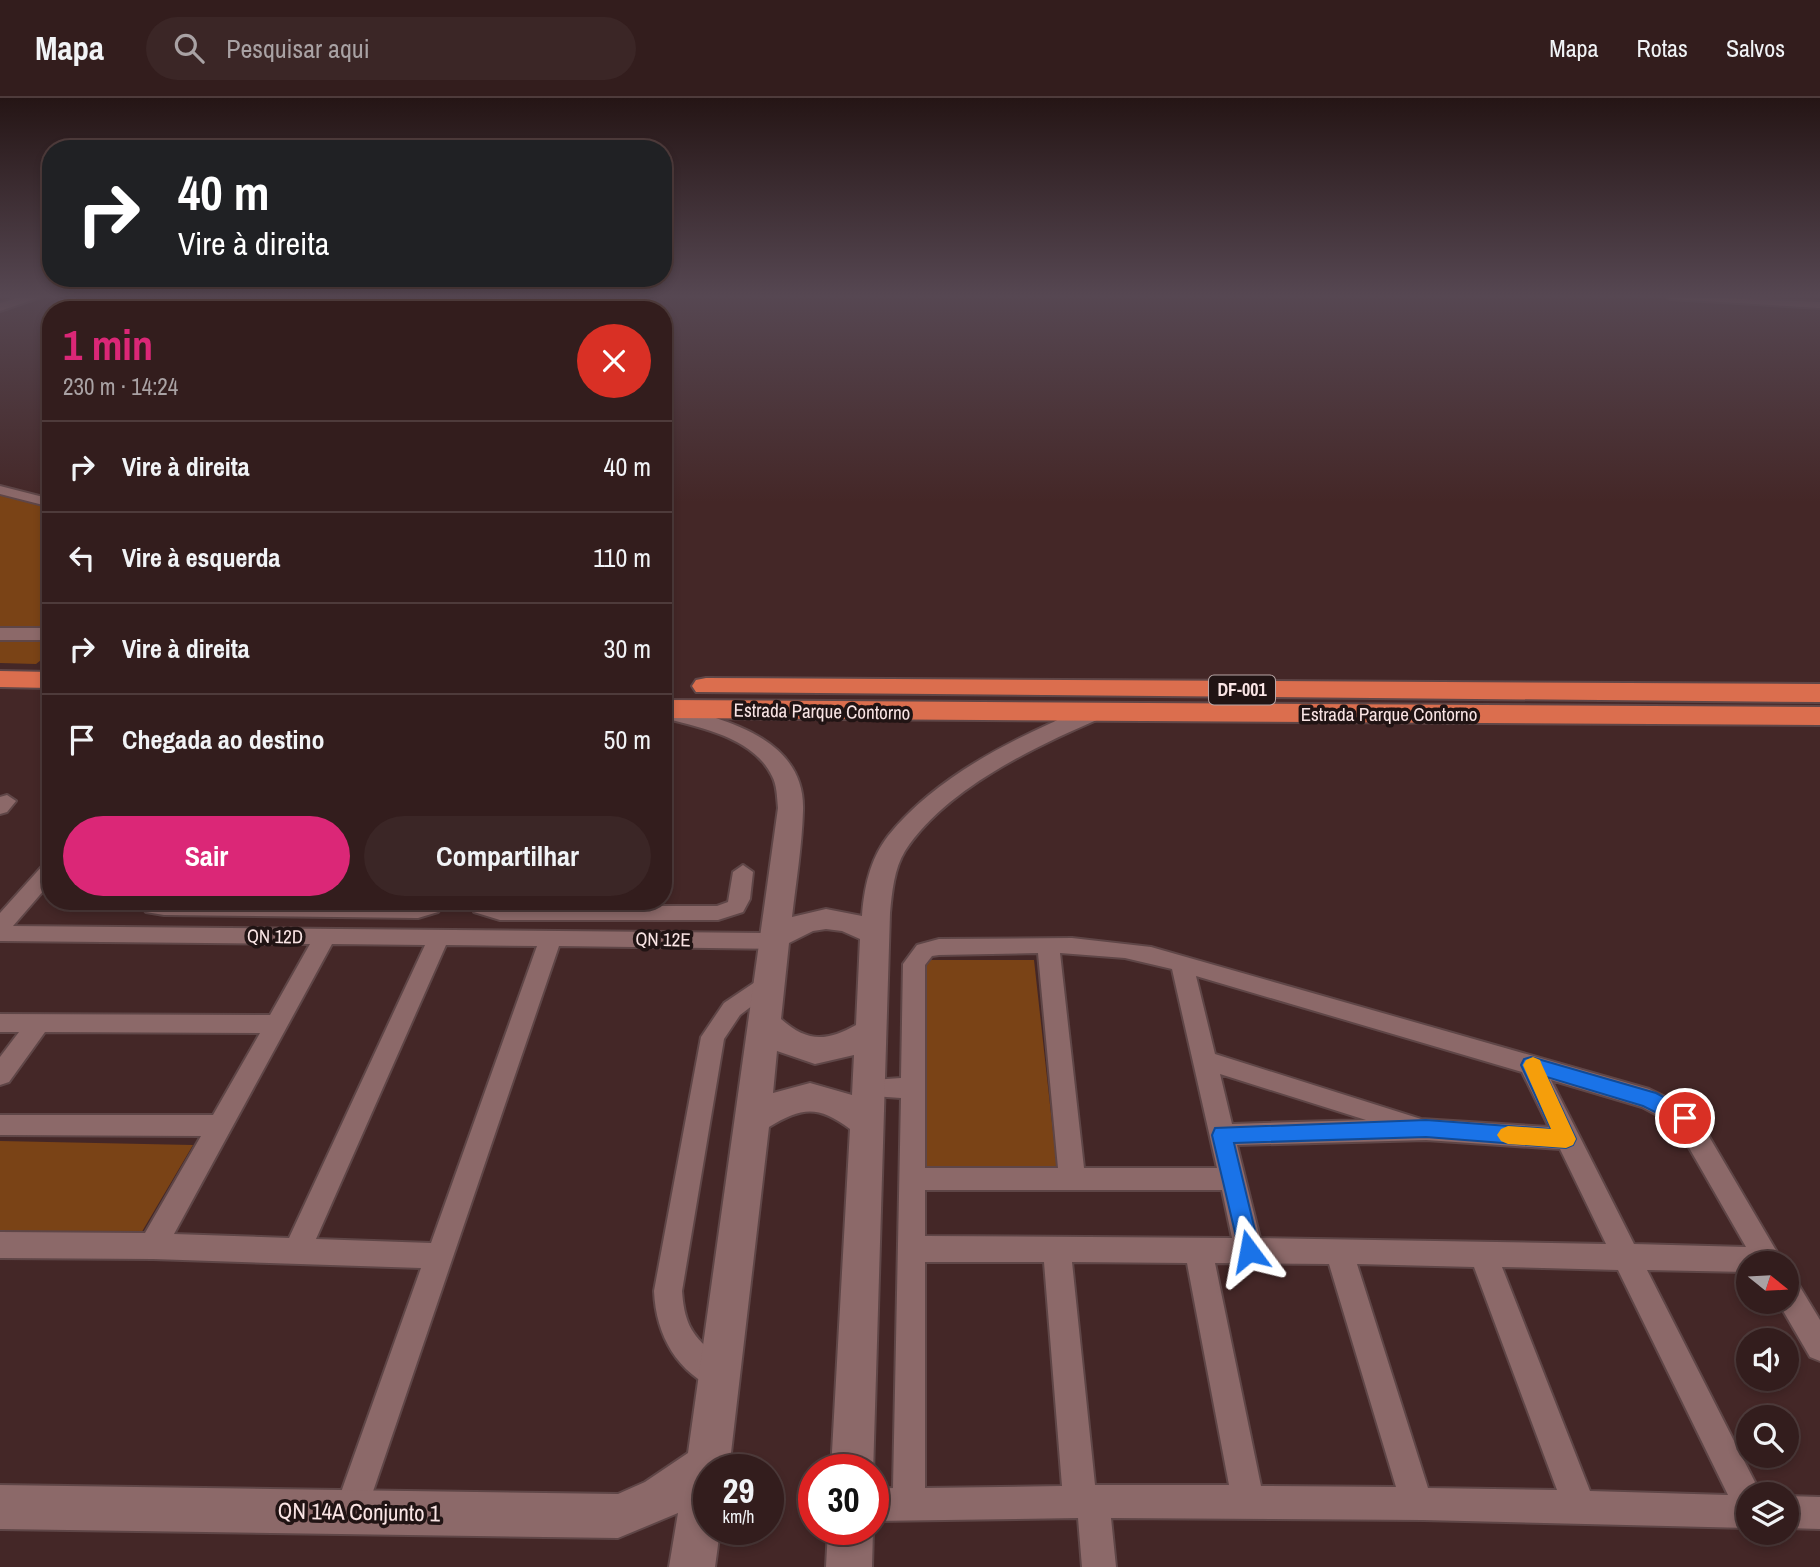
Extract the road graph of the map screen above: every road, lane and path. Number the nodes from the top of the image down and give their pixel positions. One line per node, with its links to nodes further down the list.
1 (0, 490): 2 (street)
2 (42, 501)
3 (0, 634): 4 (main road)
4 (42, 634)
5 (0, 679): 6 (highway)
6 (42, 680)
7 (672, 686): 9 (highway, Estrada Parque Contorno / DF-001)
8 (1820, 693): 9 (highway, Estrada Parque Contorno / DF-001)
9 (1155, 701): 14 (highway, Estrada Parque Contorno / DF-001); 15 (highway, Estrada Parque Contorno / DF-001)
10 (0, 702): 11 (highway)
11 (42, 703)
12 (672, 710): 14 (highway, Estrada Parque Contorno / DF-001)
13 (672, 712): 31 (main road)
14 (1091, 714): 25 (main road)
15 (1820, 716)
16 (743, 872): 22 (street)
17 (42, 879): 23 (street)
18 (287, 910): 26 (street)
19 (375, 910): 20 (street)
20 (421, 910)
21 (492, 910): 22 (street)
22 (601, 912): 29 (street)
23 (0, 927)
24 (0, 933): 26 (street, QN 12D)
25 (876, 934): 31 (main road); 39 (main road)
26 (272, 935): 27 (street, QN 12D)
27 (325, 937): 28 (street, QN 12D); 37 (street)
28 (439, 937): 30 (street, QN 12D); 59 (street)
29 (594, 937): 30 (street, QN 12E); 31 (street, QN 12E)
30 (551, 938): 65 (street)
31 (776, 939): 34 (main road)
32 (1048, 946): 33 (street); 44 (street); 52 (street)
33 (1182, 965): 40 (street); 41 (street)
34 (770, 981): 38 (main road); 70 (street)
35 (0, 1023): 36 (street)
36 (39, 1023): 37 (street); 42 (street)
37 (277, 1024): 48 (street)
38 (765, 1024): 39 (main road); 45 (main road)
39 (870, 1032): 43 (main road)
40 (1205, 1060): 49 (street); 50 (street)
41 (1531, 1065): 51 (street); 63 (street)
42 (0, 1075)
43 (867, 1088): 44 (street); 46 (main road)
44 (913, 1088): 53 (street)
45 (753, 1119): 46 (main road); 70 (main road)
46 (866, 1122): 72 (main road)
47 (0, 1125): 48 (street)
48 (220, 1126): 56 (street)
49 (1426, 1129): 50 (street); 51 (street)
50 (1222, 1135): 54 (street)
51 (1566, 1139): 66 (street)
52 (1072, 1177): 53 (street); 54 (street)
53 (911, 1179): 57 (street)
54 (1232, 1179): 61 (street)
55 (0, 1245): 56 (street)
56 (153, 1246): 59 (street)
57 (909, 1249): 58 (street); 76 (street)
58 (1057, 1249): 60 (street); 75 (street)
59 (297, 1251): 65 (street)
60 (1199, 1251): 61 (street); 77 (street)
61 (1249, 1251): 62 (street)
62 (1339, 1251): 64 (street); 79 (street)
63 (1763, 1251)
64 (1483, 1255): 66 (street); 81 (street)
65 (439, 1256): 82 (street)
66 (1625, 1256): 67 (street); 74 (street)
67 (1736, 1261)
68 (1799, 1308): 69 (street)
69 (1816, 1333)
70 (721, 1377): 71 (main road)
71 (707, 1454)
72 (854, 1454)
73 (693, 1475): 82 (main road, QN 14A Conjunto 1)
74 (1738, 1482)
75 (1087, 1502): 76 (street); 77 (street); 90 (street)
76 (908, 1504): 78 (street)
77 (1249, 1504): 79 (street)
78 (889, 1505)
79 (1418, 1506): 81 (street)
80 (0, 1507): 82 (main road, QN 14A Conjunto 1)
81 (1580, 1507): 83 (street)
82 (350, 1512)
83 (1736, 1512)
84 (1799, 1513): 85 (street)
85 (1820, 1513)
86 (695, 1545): 88 (main road)
87 (850, 1545): 89 (main road)
88 (692, 1567)
89 (849, 1567)
90 (1099, 1567)

